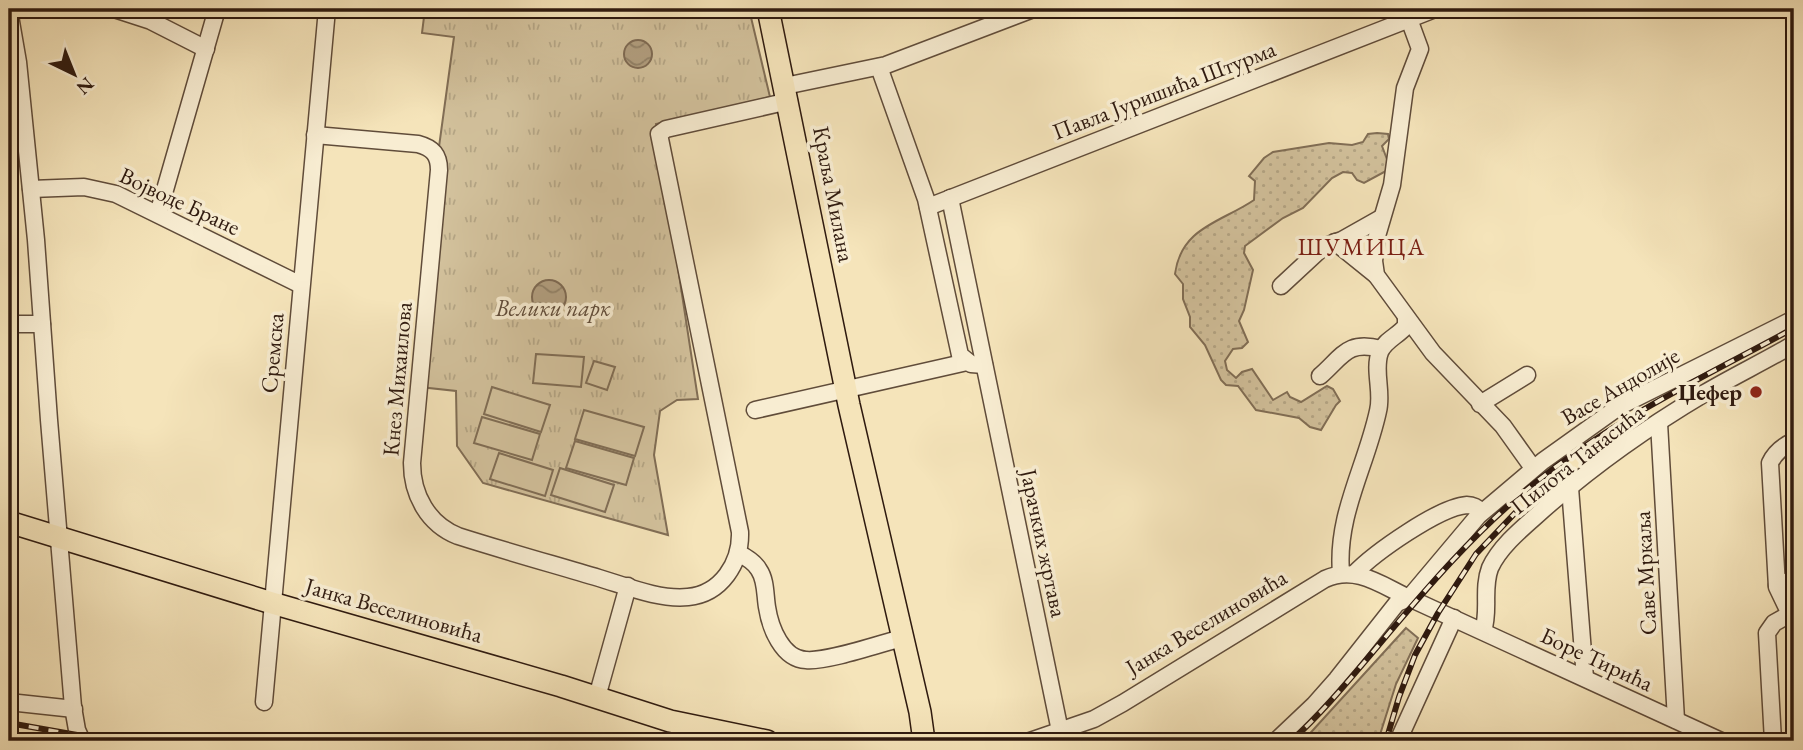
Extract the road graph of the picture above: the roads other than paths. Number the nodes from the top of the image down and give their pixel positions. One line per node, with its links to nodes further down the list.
1 (114, 9): 10 (street)
2 (217, 9): 10 (street)
3 (327, 9): 13 (street, Сремска)
4 (768, 9): 12 (main road, Краља Милана)
5 (1033, 9): 11 (street)
6 (1435, 9): 8 (street, Павла Јуришића Штурма)
7 (9, 10): 9 (street)
8 (1409, 19): 15 (street, Павла Јуришића Штурма); 18 (street)
9 (12, 38): 14 (street)
10 (206, 49): 17 (street)
11 (880, 67): 12 (street); 16 (street, Јарачких жртава)
12 (787, 93): 32 (main road, Краља Милана); 42 (street)
13 (315, 135): 21 (street, Сремска); 46 (street, Кнез Михаилова)
14 (32, 189): 17 (street, Војводе Бране); 26 (street)
15 (950, 198): 16 (street); 29 (street, Јарачких жртава)
16 (928, 207): 29 (street, Јарачких жртава)
17 (158, 214): 21 (street, Војводе Бране)
18 (1381, 218): 19 (street); 20 (street)
19 (1335, 242): 20 (street); 22 (street)
20 (1376, 275): 23 (street)
21 (301, 285): 48 (street, Сремска)
22 (1282, 286)
23 (1406, 317): 28 (street); 33 (street)
24 (1794, 319): 37 (street, Васе Андолије)
25 (9, 324): 26 (street)
26 (42, 324): 41 (street)
27 (1794, 344): 35 (street, Пилота Танасића)
28 (1381, 349): 31 (street); 43 (street)
29 (975, 363): 32 (street); 60 (street, Јарачких жртава)
30 (1527, 375): 33 (street)
31 (1320, 376)
32 (846, 390): 34 (street); 52 (main road, Краља Милана)
33 (1480, 404): 37 (street)
34 (755, 410)
35 (1659, 423): 38 (street, Пилота Танасића); 59 (street, Саве Мркаља)
36 (1794, 441): 45 (street)
37 (1533, 468): 39 (street, Васе Андолије)
38 (1570, 488): 51 (street, Пилота Танасића); 54 (street)
39 (1482, 512): 43 (street); 47 (street, Васе Андолије)
40 (9, 522): 41 (main road, Јанка Веселиновића)
41 (59, 537): 48 (main road, Јанка Веселиновића); 58 (street)
42 (738, 553): 46 (street, Кнез Михаилова); 52 (street)
43 (1347, 574): 47 (street); 60 (street, Јанка Веселиновића)
44 (1794, 579): 45 (street)
45 (1777, 585): 49 (street)
46 (628, 586): 55 (street)
47 (1409, 598): 50 (street, Боре Тирића); 66 (street, Васе Андолије)
48 (272, 603): 55 (main road, Јанка Веселиновића); 57 (street, Сремска)
49 (1792, 617): 69 (street)
50 (1454, 618): 51 (street, Боре Тирића); 67 (street)
51 (1483, 631): 54 (street, Боре Тирића)
52 (902, 638): 53 (main road, Краља Милана)
53 (910, 676): 63 (main road, Краља Милана); 64 (main road, Краља Милана)
54 (1585, 678): 59 (street, Боре Тирића)
55 (597, 697): 62 (main road, Јанка Веселиновића)
56 (9, 702): 58 (street)
57 (264, 702)
58 (74, 709): 61 (street)
59 (1676, 720): 68 (street, Боре Тирића)
60 (1060, 731): 65 (street, Јанка Веселиновића)
61 (82, 741)
62 (767, 741)
63 (909, 741)
64 (924, 741)
65 (1030, 741)
66 (1276, 741)
67 (1398, 741)
68 (1721, 741)
69 (1773, 741)

